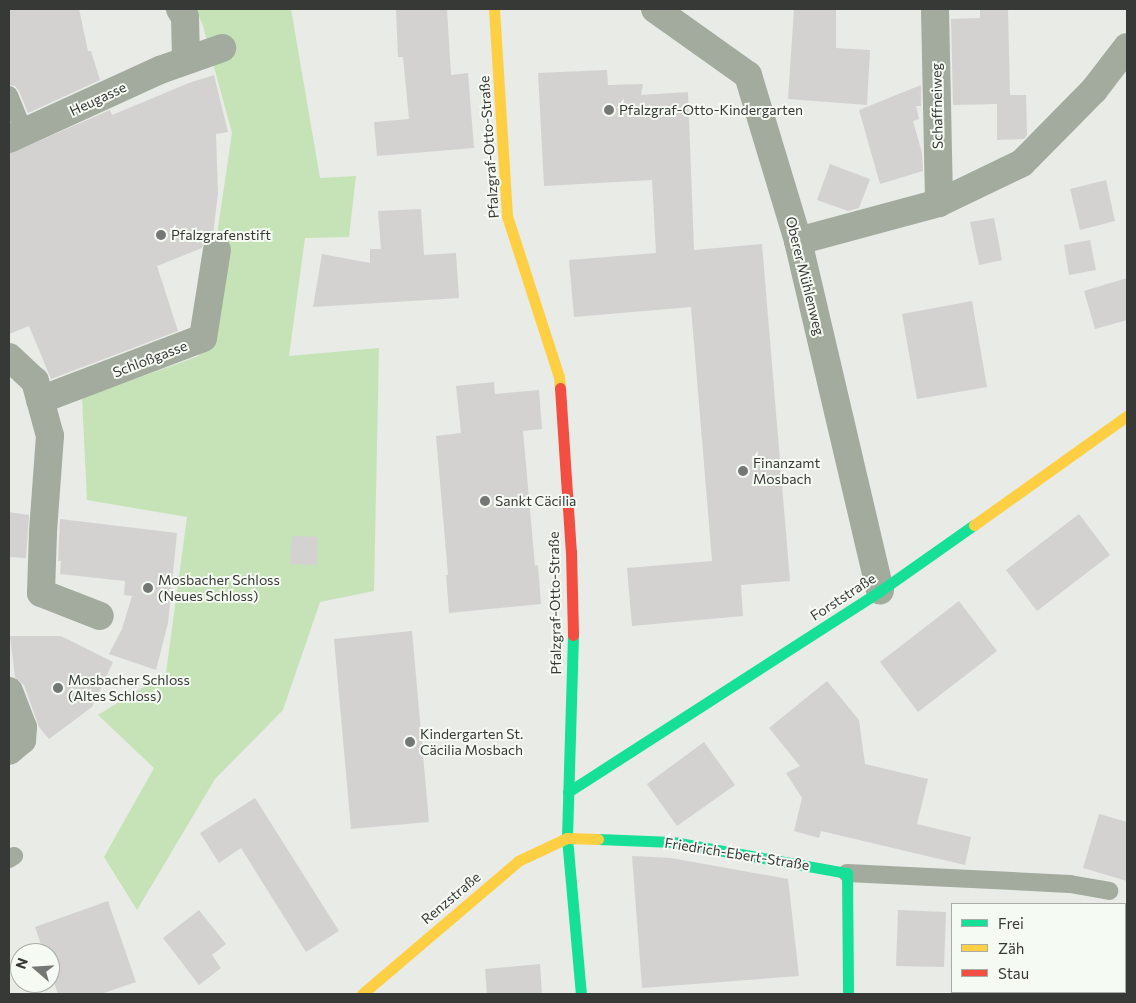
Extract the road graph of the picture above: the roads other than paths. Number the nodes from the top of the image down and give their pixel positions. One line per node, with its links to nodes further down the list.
1 (180, 9): 7 (street)
2 (494, 9): 20 (street, Pfalzgraf-Otto-Straße)
3 (654, 9): 11 (street, Oberer Mühlenweg)
4 (935, 9): 10 (street, Schaffneiweg)
5 (1127, 47): 10 (street)
6 (222, 48): 7 (street, Heugasse)
7 (186, 59): 9 (street, Heugasse)
8 (9, 96): 9 (lane)
9 (16, 136)
10 (939, 202): 11 (street)
11 (798, 241): 16 (street, Oberer Mühlenweg)
12 (217, 250): 14 (street, Schloßgasse)
13 (9, 357): 14 (street)
14 (40, 400): 17 (street)
15 (1127, 416): 16 (street, Forststraße)
16 (880, 592): 20 (street, Forststraße)
17 (100, 616)
18 (9, 691): 19 (street)
19 (9, 751)
20 (568, 792): 21 (street, Pfalzgraf-Otto-Straße)
21 (567, 838): 22 (street, Friedrich-Ebert-Straße); 24 (street, Renzstraße); 25 (street, Pfalzgraf-Otto-Straße)
22 (847, 873): 23 (lane, Friedrich-Ebert-Straße); 26 (street)
23 (1109, 891)
24 (362, 994)
25 (581, 994)
26 (848, 994)

